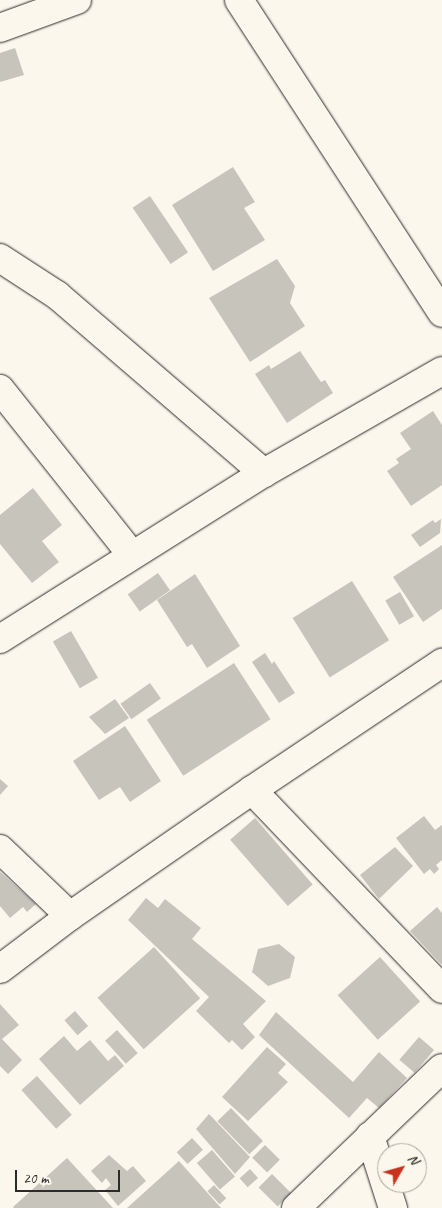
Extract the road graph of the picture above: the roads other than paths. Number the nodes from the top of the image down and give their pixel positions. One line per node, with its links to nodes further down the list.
1 (77, 0): 3 (street)
2 (238, 0): 5 (street)
3 (0, 28)
4 (0, 258): 8 (street)
5 (442, 313)
6 (442, 372): 8 (street)
7 (0, 389): 9 (street)
8 (264, 473): 9 (street)
9 (132, 555): 10 (street)
10 (0, 639)
11 (442, 663): 12 (street)
12 (252, 790): 14 (street); 16 (street)
13 (0, 849): 14 (street)
14 (70, 916): 15 (street)
15 (0, 969)
16 (442, 989)
17 (442, 1068): 18 (street)
18 (370, 1136): 19 (street); 20 (street)
19 (296, 1208)
20 (393, 1208)

